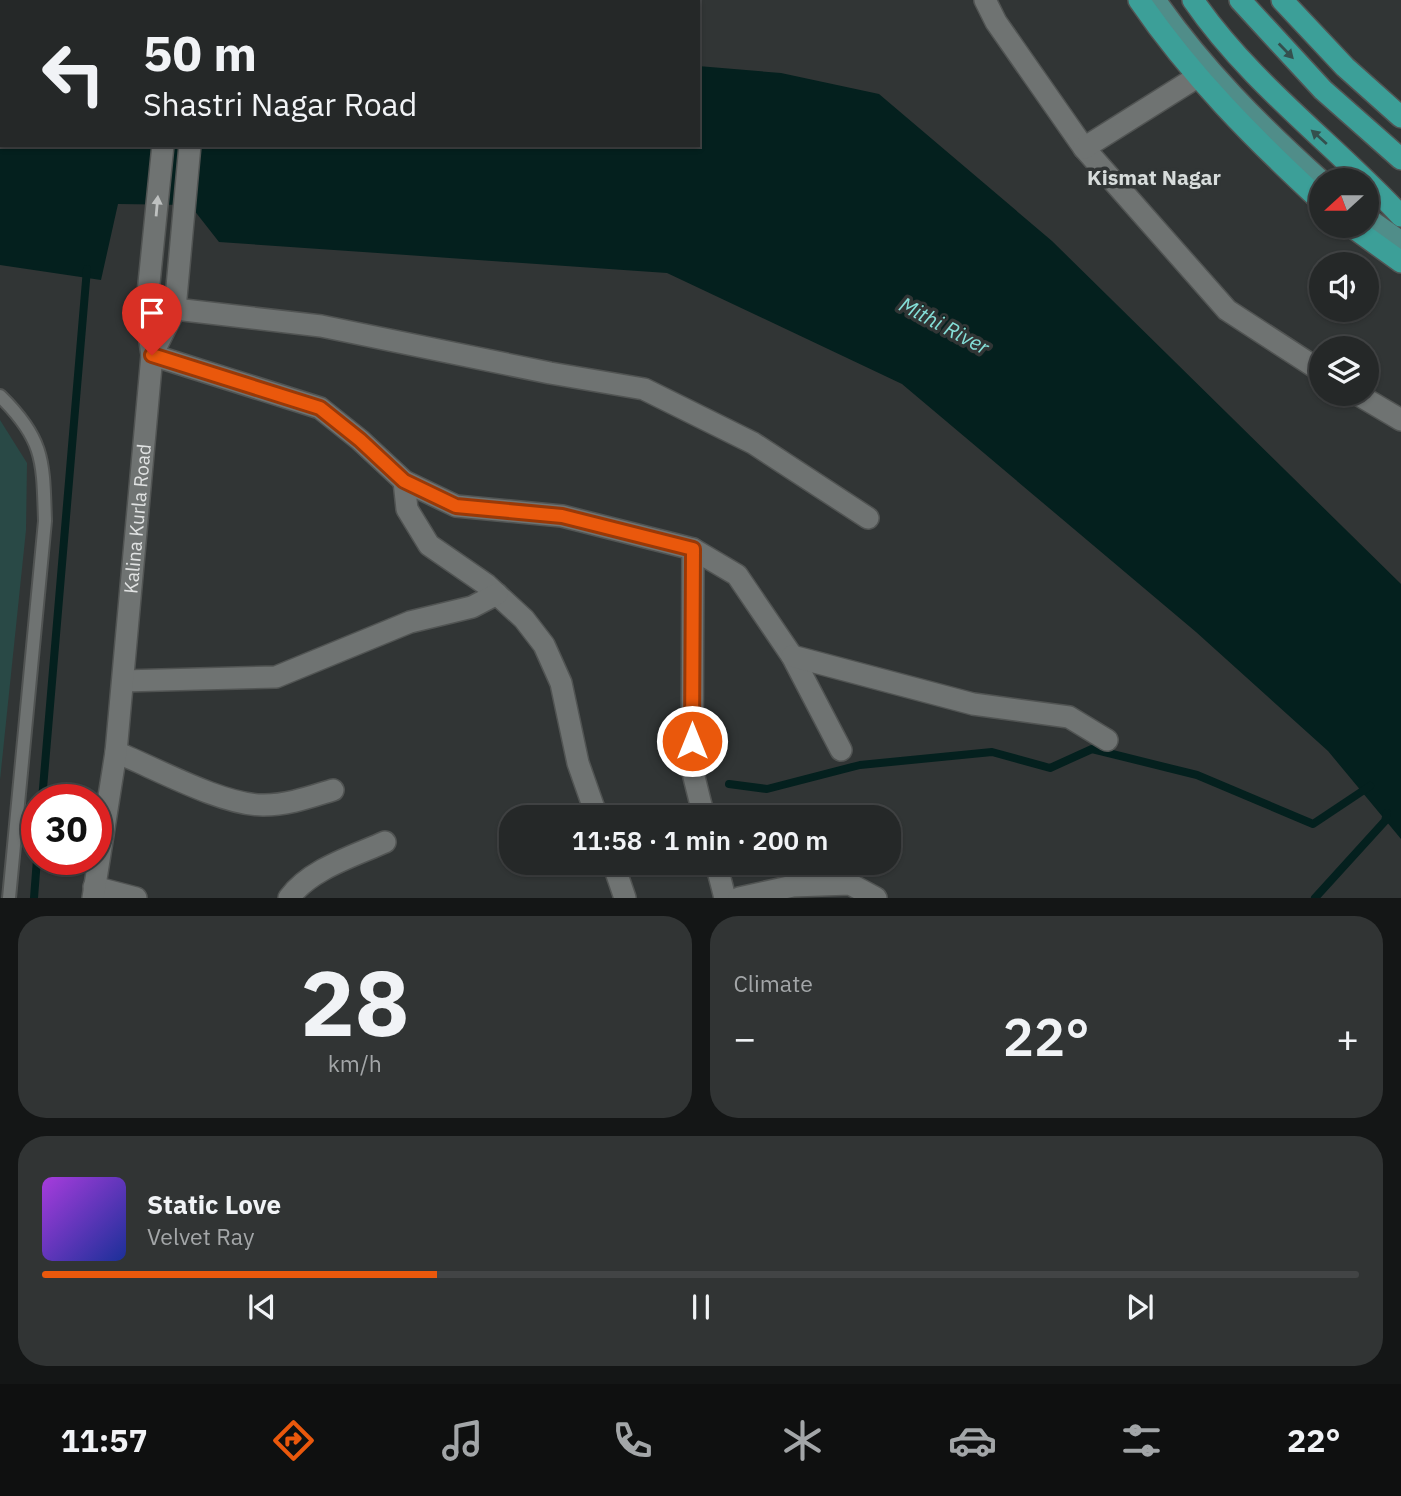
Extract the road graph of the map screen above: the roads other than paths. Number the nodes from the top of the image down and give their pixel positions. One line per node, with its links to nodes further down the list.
1 (985, 0): 11 (street)
2 (1139, 0): 7 (highway)
3 (1155, 0): 13 (main road)
4 (1193, 0): 15 (highway, one-way to 4)
5 (1240, 0): 12 (highway, one-way to 12)
6 (1282, 0): 8 (highway)
7 (1197, 77): 11 (street); 14 (highway)
8 (1401, 117)
9 (163, 147): 21 (street, one-way to 9)
10 (190, 147): 20 (street, Kalina Kurla Road)
11 (1084, 148): 22 (street)
12 (1398, 157)
13 (1309, 170)
14 (1309, 190)
15 (1401, 216)
16 (1379, 226): 18 (main road)
17 (1368, 238): 19 (highway)
18 (1401, 242)
19 (1401, 262)
20 (175, 309): 21 (street, Kalina Kurla Road); 27 (street)
21 (152, 355): 26 (street); 31 (street, Kalina Kurla Road)
22 (1309, 363)
23 (0, 396): 42 (lane)
24 (1377, 406): 25 (street)
25 (1401, 420)
26 (404, 481): 28 (street); 29 (street)
27 (868, 518)
28 (693, 549): 30 (street); 37 (street)
29 (497, 594): 31 (street); 36 (street)
30 (792, 656): 32 (street); 33 (street)
31 (123, 681): 34 (street, Kalina Kurla Road)
32 (1107, 740)
33 (841, 750)
34 (116, 752): 35 (street); 41 (street, Kalina Kurla Road)
35 (333, 790)
36 (593, 805)
37 (701, 805)
38 (385, 842): 44 (street)
39 (617, 875): 45 (street)
40 (719, 875): 46 (street)
41 (94, 892): 43 (street)
42 (9, 898)
43 (136, 898)
44 (289, 898)
45 (625, 898)
46 (725, 898)
47 (739, 898): 48 (street)
48 (876, 898)

